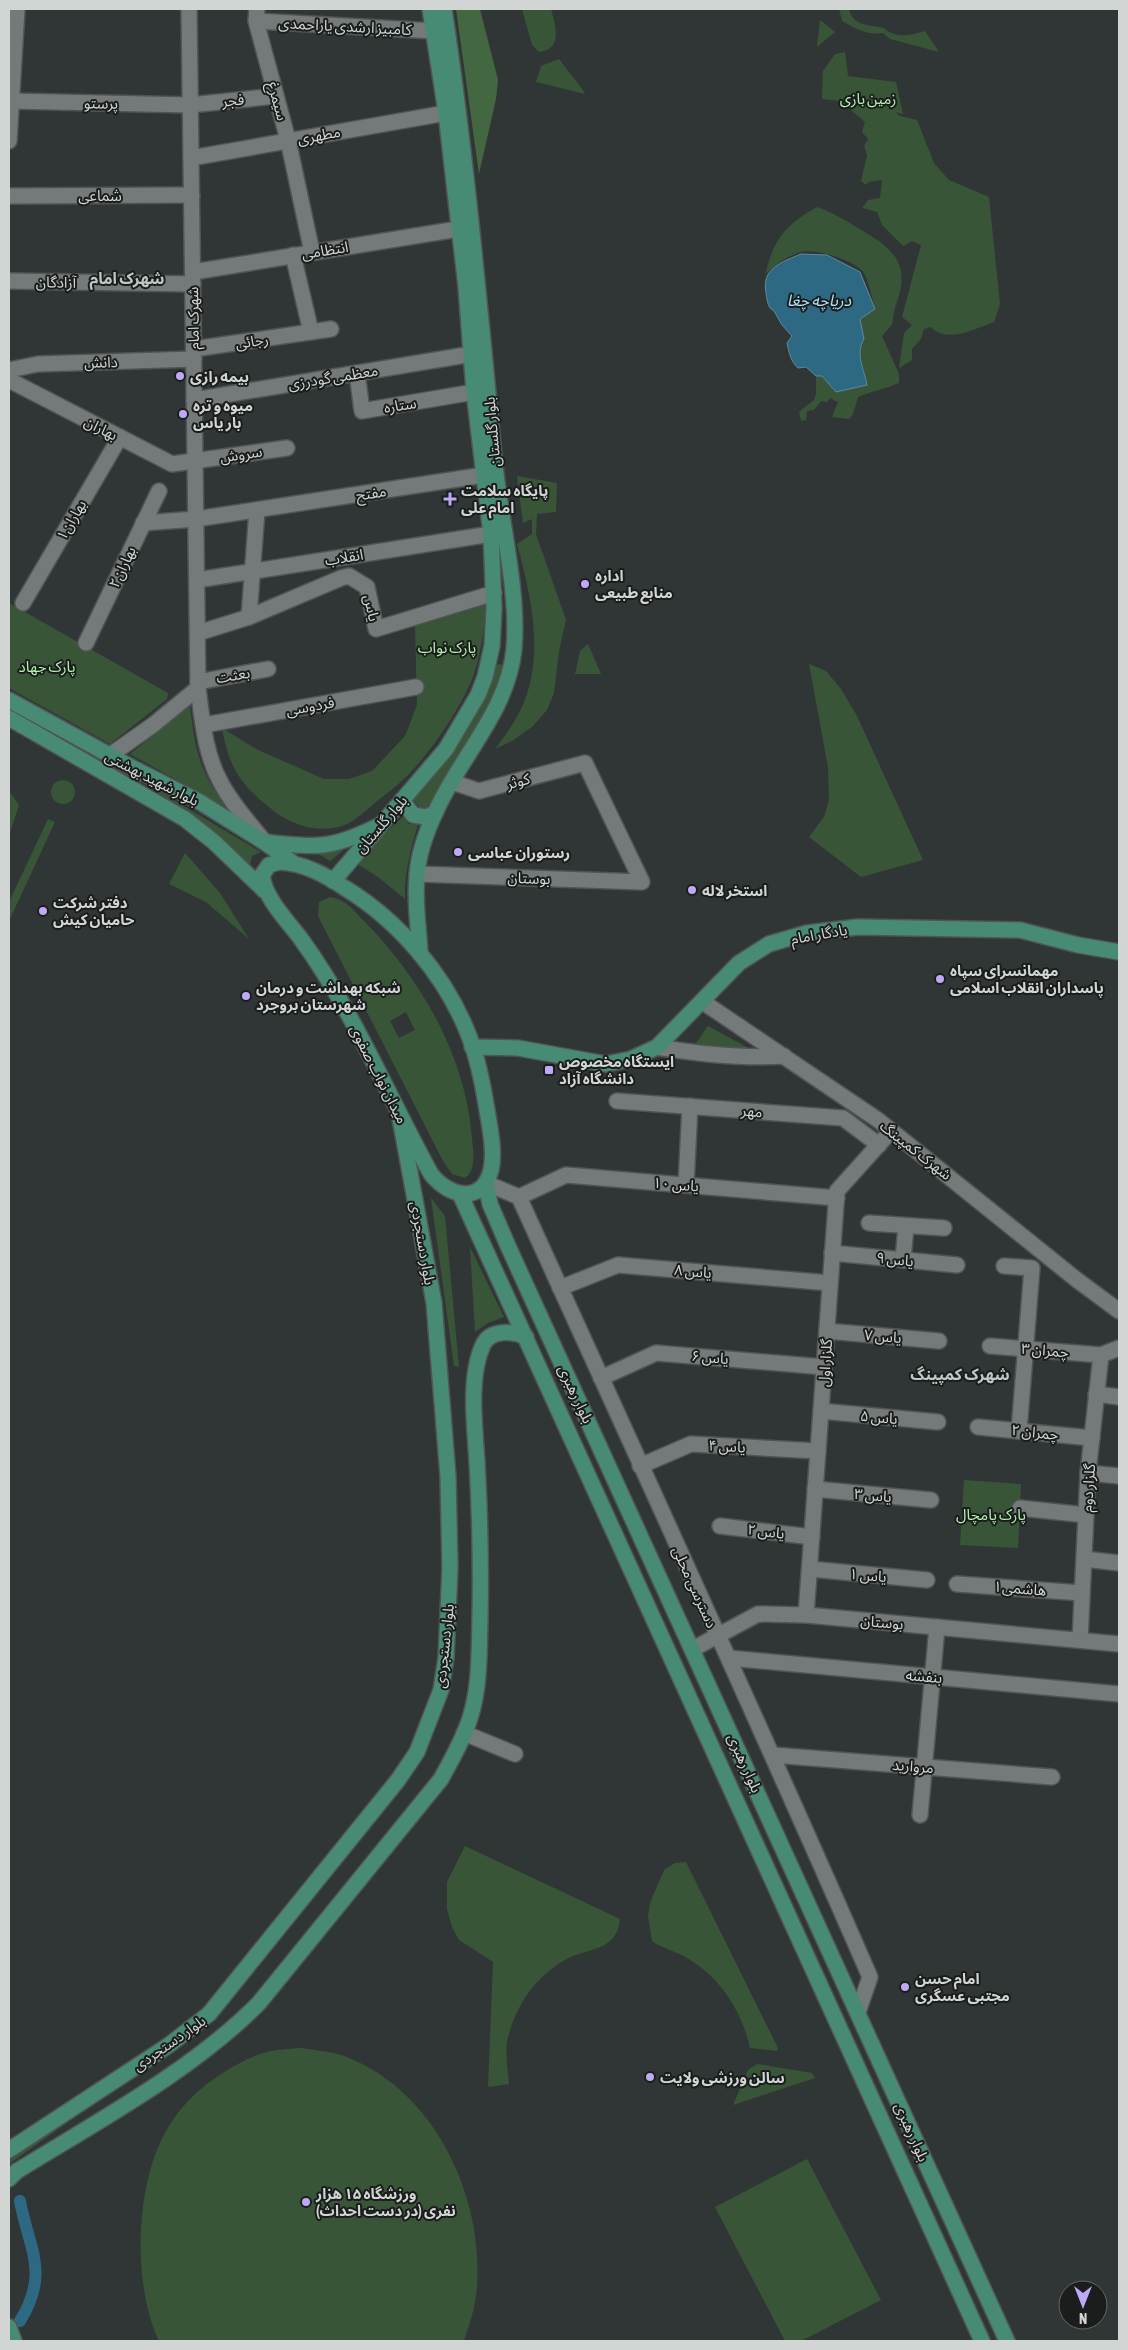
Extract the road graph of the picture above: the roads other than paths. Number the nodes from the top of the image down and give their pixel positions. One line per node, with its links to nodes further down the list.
1 (17, 9): 8 (street)
2 (189, 9): 9 (street, شهرک امام)
3 (430, 9): 6 (main road, بلوار گلستان)
4 (444, 9): 48 (main road, بلوار گلستان)
5 (257, 15): 6 (street, کامبیز ارشدی یاراحمدی); 7 (street, سیمرغ)
6 (434, 31): 10 (main road, بلوار گلستان)
7 (276, 96): 9 (street, فجر); 11 (street, سیمرغ)
8 (11, 101): 9 (street, پرستو); 12 (street)
9 (190, 105): 13 (street, شهرک امام)
10 (446, 114): 11 (street, مطهری); 16 (main road, بلوار گلستان)
11 (288, 140): 13 (street, مطهری); 17 (street, سیمرغ)
12 (9, 142)
13 (191, 158): 14 (street, شهرک امام)
14 (192, 195): 15 (street, شماعی); 19 (street, شهرک امام)
15 (9, 196)
16 (458, 229): 17 (street, انتظامی); 24 (main road, بلوار گلستان)
17 (312, 252): 18 (street, انتظامی)
18 (293, 255): 19 (street, انتظامی); 22 (street)
19 (193, 278): 20 (street, آزادگان); 23 (street, شهرک امام)
20 (9, 281)
21 (331, 329): 22 (street, رجائی)
22 (311, 332): 23 (street, رجائی)
23 (194, 354): 25 (street, دانش); 29 (street, شهرک امام)
24 (472, 354): 26 (street, معظمی گودرزی); 28 (main road, بلوار گلستان)
25 (9, 370)
26 (357, 373): 28 (street, ستاره); 29 (street, معظمی گودرزی)
27 (9, 380): 30 (street, بهاران)
28 (474, 392): 33 (main road, بلوار گلستان)
29 (194, 400): 32 (street, شهرک امام)
30 (120, 437): 32 (street, بهاران); 42 (street, بهاران۱)
31 (287, 448): 32 (street, سروش)
32 (195, 461): 36 (street, شهرک امام)
33 (484, 475): 35 (street, مفتح); 38 (main road, بلوار گلستان)
34 (159, 491): 37 (street, بهاران۲)
35 (257, 510): 36 (street, مفتح); 39 (street)
36 (196, 519): 37 (street, مفتح); 40 (street, شهرک امام)
37 (143, 524): 45 (street, بهاران۲)
38 (491, 534): 39 (street, انقلاب); 41 (main road, بلوار گلستان)
39 (253, 571): 40 (street, انقلاب); 43 (street)
40 (197, 580): 44 (street, شهرک امام)
41 (494, 592): 43 (street, یاس); 46 (main road, بلوار گلستان)
42 (23, 603)
43 (249, 617): 44 (street, یاس)
44 (198, 633): 49 (street, شهرک امام)
45 (86, 643)
46 (487, 666): 48 (main road); 56 (main road, بلوار گلستان)
47 (268, 669): 49 (street, بعثت)
48 (510, 670): 55 (main road, بلوار گلستان)
49 (198, 685): 53 (street, شهرک امام); 54 (street)
50 (416, 687): 53 (street, فردوسی)
51 (9, 700): 54 (main road, بلوار شهید بهشتی)
52 (9, 718): 64 (main road, بلوار شهید بهشتی)
53 (204, 725): 59 (street, شهرک امام)
54 (109, 756): 59 (main road, بلوار شهید بهشتی)
55 (452, 782): 57 (main road, بلوار گلستان); 63 (street, کوثر)
56 (402, 800): 57 (main road); 58 (main road, بلوار گلستان)
57 (435, 813): 61 (main road, بلوار گلستان)
58 (382, 824): 59 (main road); 62 (main road, بلوار گلستان)
59 (264, 842): 60 (main road, بلوار شهید بهشتی)
60 (292, 862): 62 (main road); 64 (main road)
61 (416, 874): 63 (street, بوستان); 66 (main road, بلوار گلستان)
62 (333, 881): 66 (main road)
63 (642, 882)
64 (266, 892): 73 (main road, میدان نواب صفوی)
65 (1119, 952): 67 (main road, یادگار امام)
66 (420, 954): 68 (main road)
67 (703, 1002): 69 (main road, یادگار امام); 70 (street, شهرک کمپینگ)
68 (472, 1047): 69 (main road, یادگار امام); 76 (main road)
69 (657, 1047): 70 (street)
70 (784, 1056): 74 (street, شهرک کمپینگ)
71 (617, 1101): 72 (street, مهر)
72 (690, 1106): 75 (street, مهر); 77 (street)
73 (399, 1113): 78 (main road, میدان نواب صفوی); 139 (main road, بلوار دستجردی)
74 (891, 1131): 75 (street, گلزار اول); 90 (street, شهرک کمپینگ)
75 (879, 1145): 80 (street, گلزار اول)
76 (486, 1183): 78 (main road); 79 (street); 128 (main road, بلوار رهبری)
77 (686, 1185): 79 (street, یاس ۱۰); 80 (street, یاس ۱۰)
78 (460, 1194): 92 (main road, بلوار رهبری)
79 (519, 1197): 89 (street, دسترسی محلی)
80 (836, 1198): 84 (street, گلزار اول)
81 (869, 1223): 82 (street)
82 (906, 1226): 83 (street); 85 (street)
83 (944, 1228)
84 (832, 1253): 85 (street, یاس ۹); 88 (street, گلزار اول)
85 (903, 1260): 86 (street, یاس ۹)
86 (957, 1265)
87 (1004, 1266): 95 (street)
88 (830, 1283): 89 (street, یاس ۸); 91 (street, گلزار اول)
89 (560, 1288): 99 (street, دسترسی محلی)
90 (1119, 1311)
91 (827, 1331): 93 (street, یاس ۷); 98 (street, گلزار اول)
92 (526, 1337): 132 (main road, بلوار دستجردی); 143 (main road, بلوار رهبری)
93 (938, 1341)
94 (990, 1346): 95 (street, چمران ۳)
95 (1026, 1348): 97 (street, چمران ۳); 105 (street)
96 (1119, 1348): 97 (street)
97 (1101, 1355): 100 (street, گلزار دوم)
98 (824, 1367): 99 (street, یاس ۶); 102 (street, گلزار اول)
99 (601, 1378): 108 (street, دسترسی محلی)
100 (1096, 1394): 101 (street); 106 (street, گلزار دوم)
101 (1119, 1397)
102 (821, 1411): 103 (street, یاس ۵); 107 (street, گلزار اول)
103 (938, 1422)
104 (978, 1427): 105 (street, چمران ۲)
105 (1019, 1430): 106 (street, چمران ۲)
106 (1092, 1438): 109 (street, گلزار دوم)
107 (818, 1451): 108 (street, یاس ۴); 111 (street, گلزار اول)
108 (640, 1466): 125 (street, دسترسی محلی)
109 (1088, 1473): 110 (street); 114 (street, گلزار دوم)
110 (1119, 1476)
111 (815, 1489): 112 (street, یاس ۳); 116 (street, گلزار اول)
112 (931, 1500)
113 (1020, 1508): 114 (street)
114 (1086, 1515): 117 (street, گلزار دوم)
115 (720, 1526): 116 (street, یاس ۲)
116 (812, 1537): 119 (street, گلزار اول)
117 (1084, 1560): 118 (street); 122 (street, گلزار دوم)
118 (1119, 1563)
119 (810, 1569): 120 (street, یاس ۱); 123 (street, گلزار اول)
120 (927, 1580)
121 (957, 1584): 122 (street, هاشمی۱)
122 (1082, 1593): 126 (street, گلزار دوم)
123 (806, 1615): 124 (street, بوستان); 125 (street, بوستان)
124 (937, 1627): 126 (street, بوستان); 130 (street)
125 (717, 1637): 128 (street, بوستان); 129 (street, دسترسی محلی)
126 (1080, 1640): 127 (street, بوستان)
127 (1119, 1644)
128 (693, 1649): 138 (main road, بلوار رهبری)
129 (729, 1658): 130 (street, بنفشه); 134 (street, دسترسی محلی)
130 (932, 1677): 131 (street, بنفشه); 135 (street)
131 (1119, 1694)
132 (464, 1733): 133 (street); 140 (main road, بلوار دستجردی)
133 (515, 1754)
134 (773, 1755): 135 (street, مروارید); 138 (street, دسترسی محلی)
135 (924, 1767): 136 (street, مروارید); 137 (street)
136 (1052, 1777)
137 (920, 1816)
138 (858, 2012): 144 (main road, بلوار رهبری)
139 (9, 2150)
140 (9, 2178)
141 (9, 2327): 142 (main road)
142 (14, 2341)
143 (982, 2341)
144 (1007, 2341)

